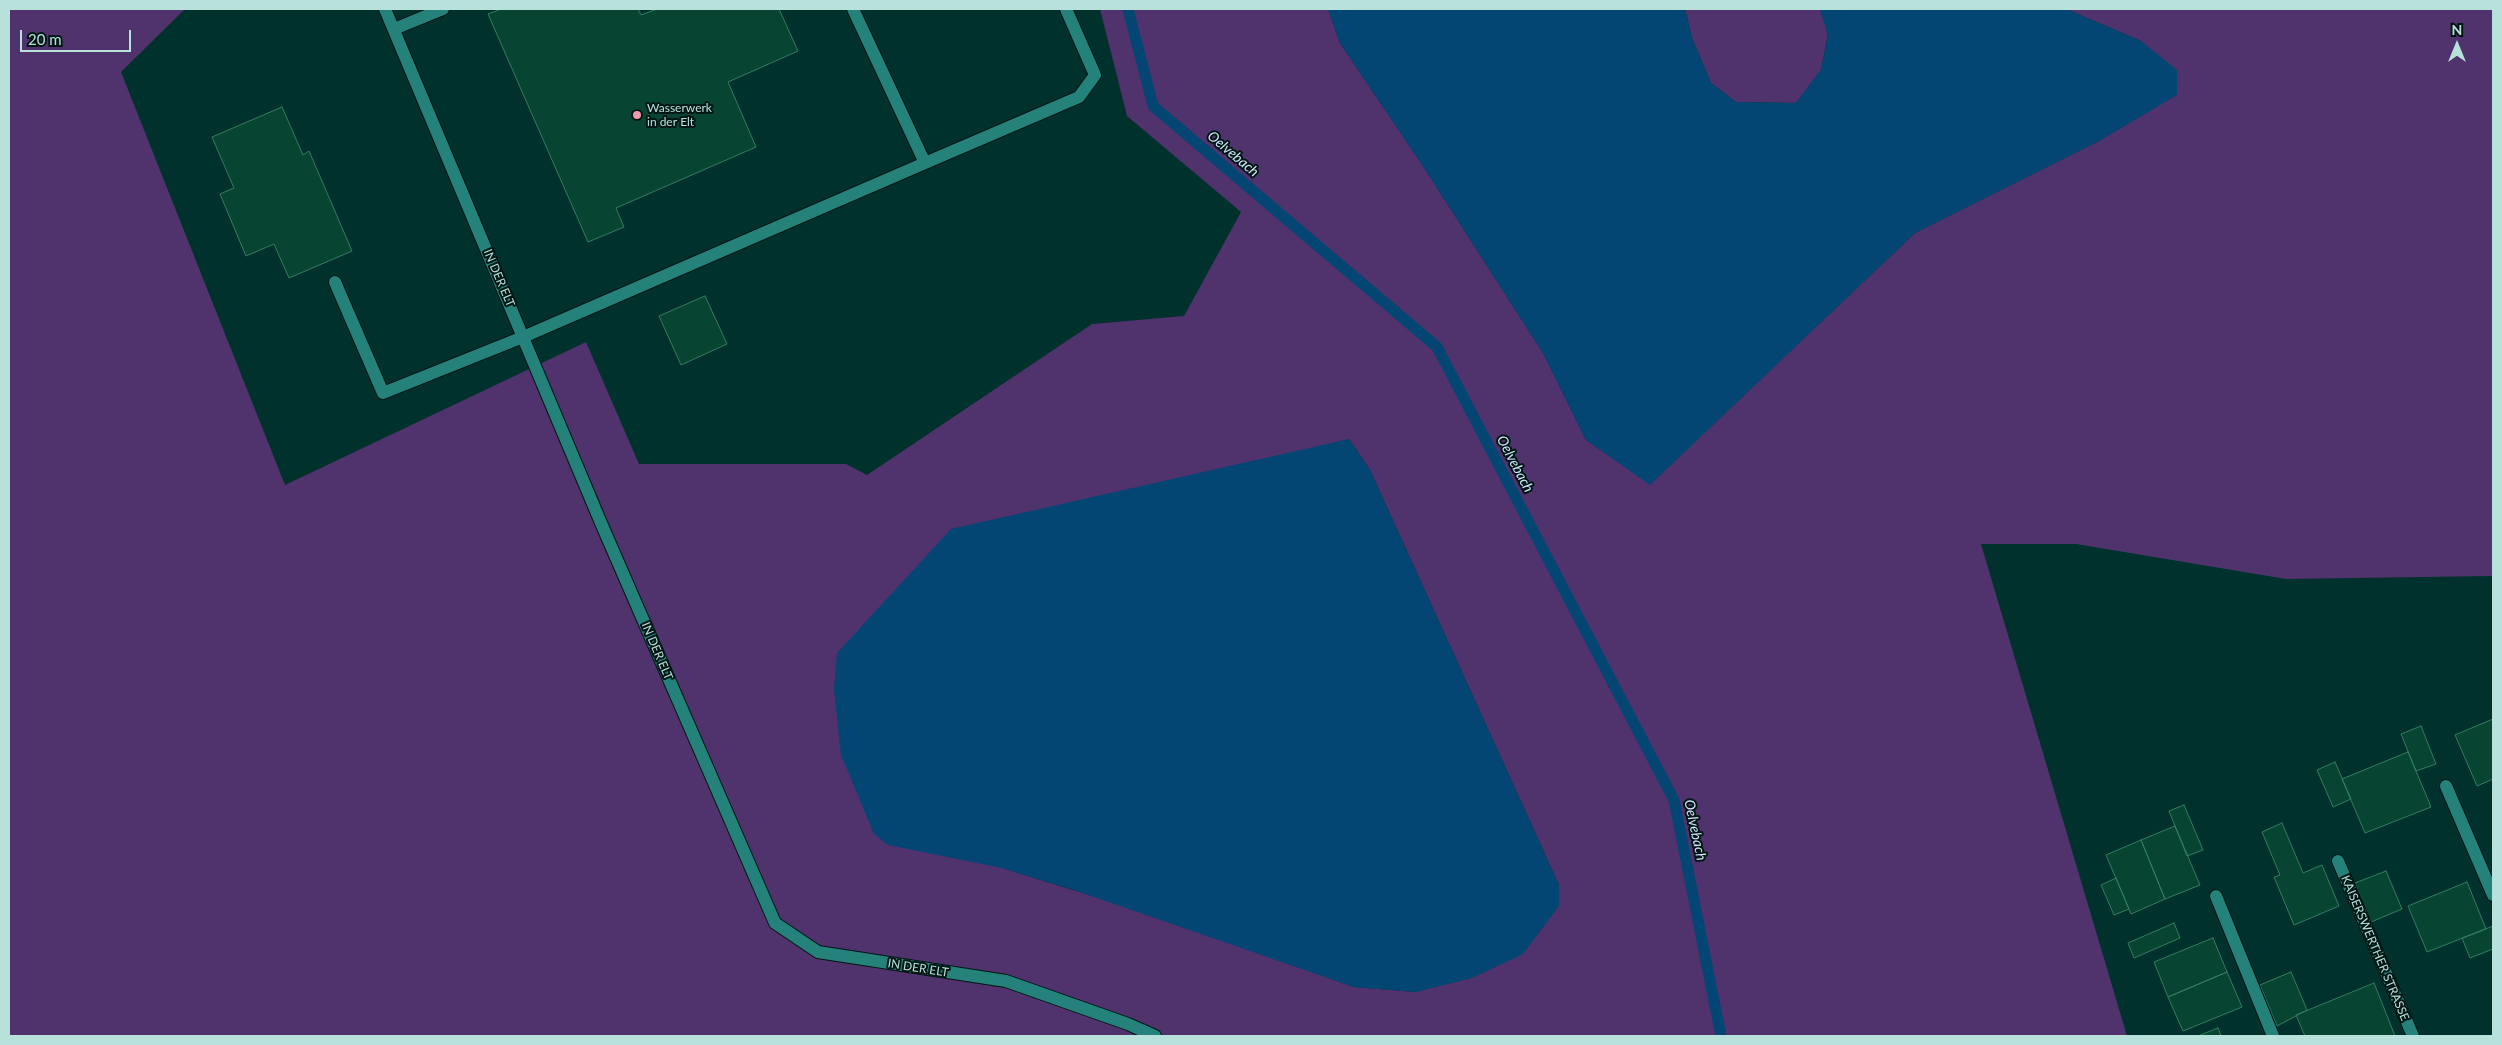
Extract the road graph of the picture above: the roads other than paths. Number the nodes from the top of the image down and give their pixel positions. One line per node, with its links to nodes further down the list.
1 (385, 9): 5 (street, IN DER ELT)
2 (443, 9): 5 (street)
3 (853, 9): 6 (street)
4 (1066, 9): 6 (street)
5 (394, 29): 8 (street, IN DER ELT)
6 (925, 162): 8 (street)
7 (335, 282): 8 (street)
8 (523, 337): 13 (street, IN DER ELT)
9 (2446, 786): 11 (street)
10 (2338, 861): 15 (street, KAISERSWERTHER STRASSE)
11 (2493, 895)
12 (2216, 896): 14 (street)
13 (1155, 1036)
14 (2273, 1036)
15 (2413, 1036)

